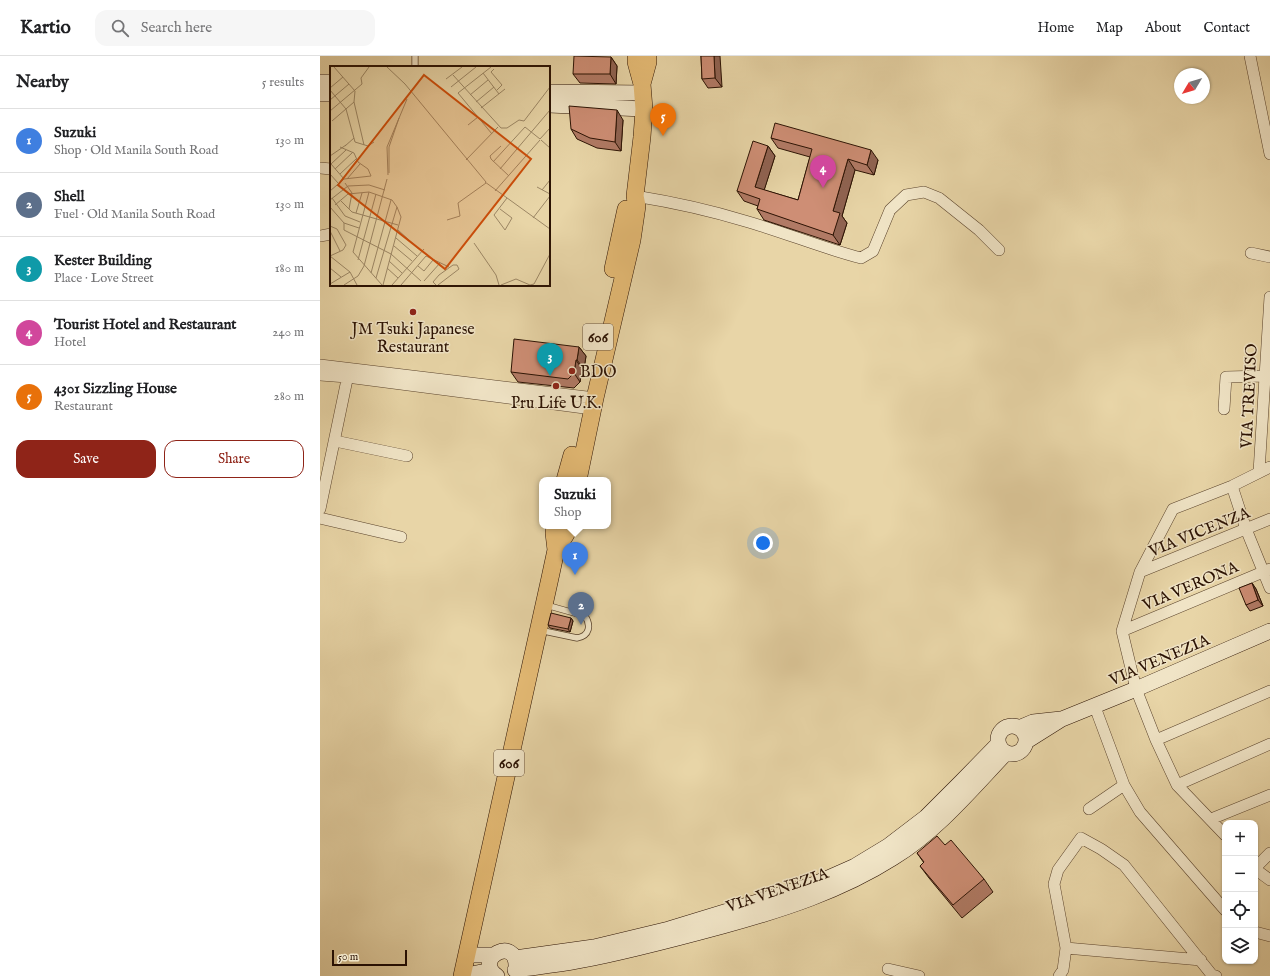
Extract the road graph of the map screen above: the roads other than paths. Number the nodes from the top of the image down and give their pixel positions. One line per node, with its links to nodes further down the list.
1 (636, 56): 5 (main road, 606)
2 (648, 56): 5 (main road, 606)
3 (1250, 56): 7 (street)
4 (550, 92): 5 (street)
5 (643, 95): 6 (street); 11 (main road, 606)
6 (550, 105)
7 (1265, 109): 8 (street)
8 (1270, 154)
9 (320, 168): 10 (street)
10 (330, 169)
11 (635, 196): 14 (street); 22 (main road, 606)
12 (330, 234): 13 (street)
13 (320, 236)
14 (999, 250)
15 (1251, 253): 16 (street)
16 (1270, 257)
17 (1270, 297): 21 (street, VIA TREVISO)
18 (320, 365): 19 (street)
19 (349, 372): 20 (street); 22 (street); 24 (street)
20 (320, 375)
21 (1265, 376): 23 (street); 27 (street, VIA TREVISO)
22 (589, 403): 28 (main road, 606); 29 (main road, 606)
23 (1224, 409)
24 (335, 441): 25 (street); 31 (street)
25 (407, 456)
26 (1270, 467): 27 (street)
27 (1259, 472): 30 (street)
28 (567, 477)
29 (578, 477)
30 (1232, 486): 36 (street); 40 (street)
31 (320, 508)
32 (320, 518): 37 (street)
33 (1270, 519): 36 (street, VIA VICENZA)
34 (555, 529): 38 (main road, 606)
35 (567, 529): 38 (main road, 606)
36 (1246, 529): 39 (street); 40 (street, VIA VICENZA)
37 (401, 537)
38 (556, 550): 42 (main road, 606)
39 (1267, 570): 41 (street); 44 (street, VIA VERONA)
40 (1140, 572): 44 (street)
41 (1270, 588)
42 (545, 604): 43 (main road, 606); 43 (lane)
43 (539, 630): 69 (main road, 606)
44 (1122, 631): 46 (street)
45 (1270, 631): 46 (street, VIA VENEZIA)
46 (1136, 689): 48 (street, VIA VENEZIA); 51 (street)
47 (1270, 691): 51 (street)
48 (1095, 707): 49 (street, VIA VENEZIA); 55 (street)
49 (1062, 719): 50 (street); 52 (street)
50 (1019, 728): 52 (street); 54 (street)
51 (1156, 740): 56 (street)
52 (1026, 741): 54 (street)
53 (1270, 744): 56 (street)
54 (1002, 748): 72 (street, VIA VENEZIA)
55 (1124, 785): 58 (street); 65 (street)
56 (1177, 785): 59 (street)
57 (1270, 794): 59 (street)
58 (1089, 809)
59 (1211, 819): 60 (street)
60 (1222, 832)
61 (1270, 853): 62 (street)
62 (1258, 865)
63 (1258, 870): 64 (street)
64 (1270, 880)
65 (1222, 907)
66 (1258, 933): 67 (street)
67 (1270, 936)
68 (1066, 948): 71 (street); 71 (street); 77 (street)
69 (467, 954): 70 (street); 75 (main road, 606)
70 (494, 955): 72 (street); 74 (street)
71 (1201, 960): 78 (street)
72 (513, 968)
73 (888, 969): 76 (street)
74 (494, 973): 75 (street)
75 (462, 976)
76 (919, 976)
77 (1059, 976)
78 (1213, 976)

